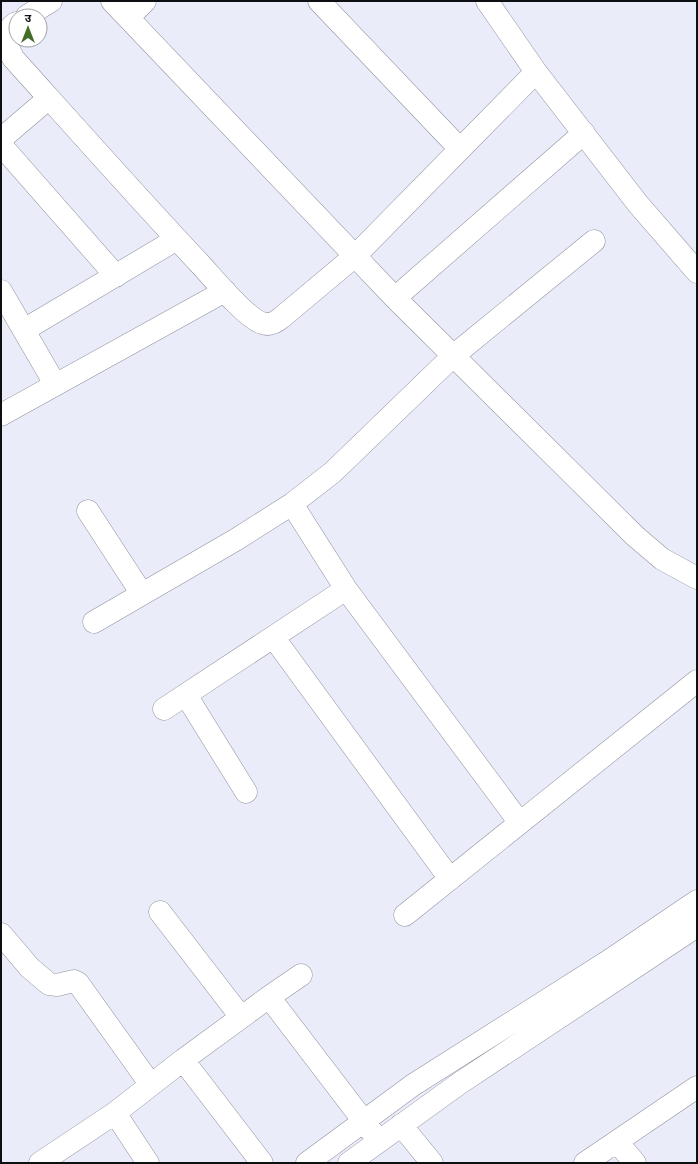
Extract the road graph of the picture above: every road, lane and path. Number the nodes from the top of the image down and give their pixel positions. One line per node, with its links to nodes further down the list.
1 (51, 1): 6 (street)
2 (112, 1): 7 (street)
3 (145, 1): 7 (street)
4 (319, 1): 16 (street)
5 (487, 1): 11 (street)
6 (40, 8)
7 (128, 18): 19 (street)
8 (8, 32): 10 (street)
9 (8, 48): 12 (street)
10 (8, 48)
11 (536, 72): 13 (street); 16 (street)
12 (49, 98): 14 (street); 17 (street)
13 (584, 133): 20 (street); 24 (street)
14 (1, 138)
15 (1, 145): 21 (street)
16 (460, 149): 19 (street)
17 (177, 239): 21 (street); 23 (street)
18 (594, 241): 26 (street)
19 (355, 256): 23 (street); 24 (street)
20 (697, 272)
21 (116, 276): 25 (street)
22 (1, 291): 25 (street)
23 (225, 291): 27 (street)
24 (395, 298): 26 (street)
25 (24, 330): 27 (street)
26 (453, 356): 29 (street); 31 (street)
27 (55, 384): 28 (street)
28 (1, 415)
29 (292, 504): 32 (street); 33 (street)
30 (88, 511): 33 (street)
31 (697, 578)
32 (346, 589): 35 (street); 40 (street)
33 (142, 594): 34 (street)
34 (94, 622)
35 (274, 638): 37 (street); 41 (street)
36 (697, 681): 40 (street)
37 (186, 695): 38 (street); 39 (street)
38 (164, 709)
39 (246, 792)
40 (520, 823): 41 (street)
41 (450, 879): 44 (street)
42 (697, 901): 54 (street)
43 (160, 912): 49 (street)
44 (406, 915)
45 (697, 926): 55 (street)
46 (1, 934): 51 (street)
47 (301, 975): 48 (street)
48 (268, 997): 49 (street); 54 (street)
49 (240, 1017): 50 (street)
50 (183, 1060): 51 (street); 60 (street)
51 (151, 1085): 53 (street)
52 (697, 1087): 57 (street)
53 (115, 1112): 58 (street); 59 (street)
54 (364, 1121): 56 (street); 61 (street)
55 (401, 1125): 56 (street); 63 (street)
56 (378, 1141): 62 (street)
57 (617, 1142): 64 (street); 65 (street)
58 (40, 1163)
59 (148, 1163)
60 (262, 1163)
61 (307, 1163)
62 (349, 1163)
63 (432, 1163)
64 (585, 1163)
65 (636, 1163)

